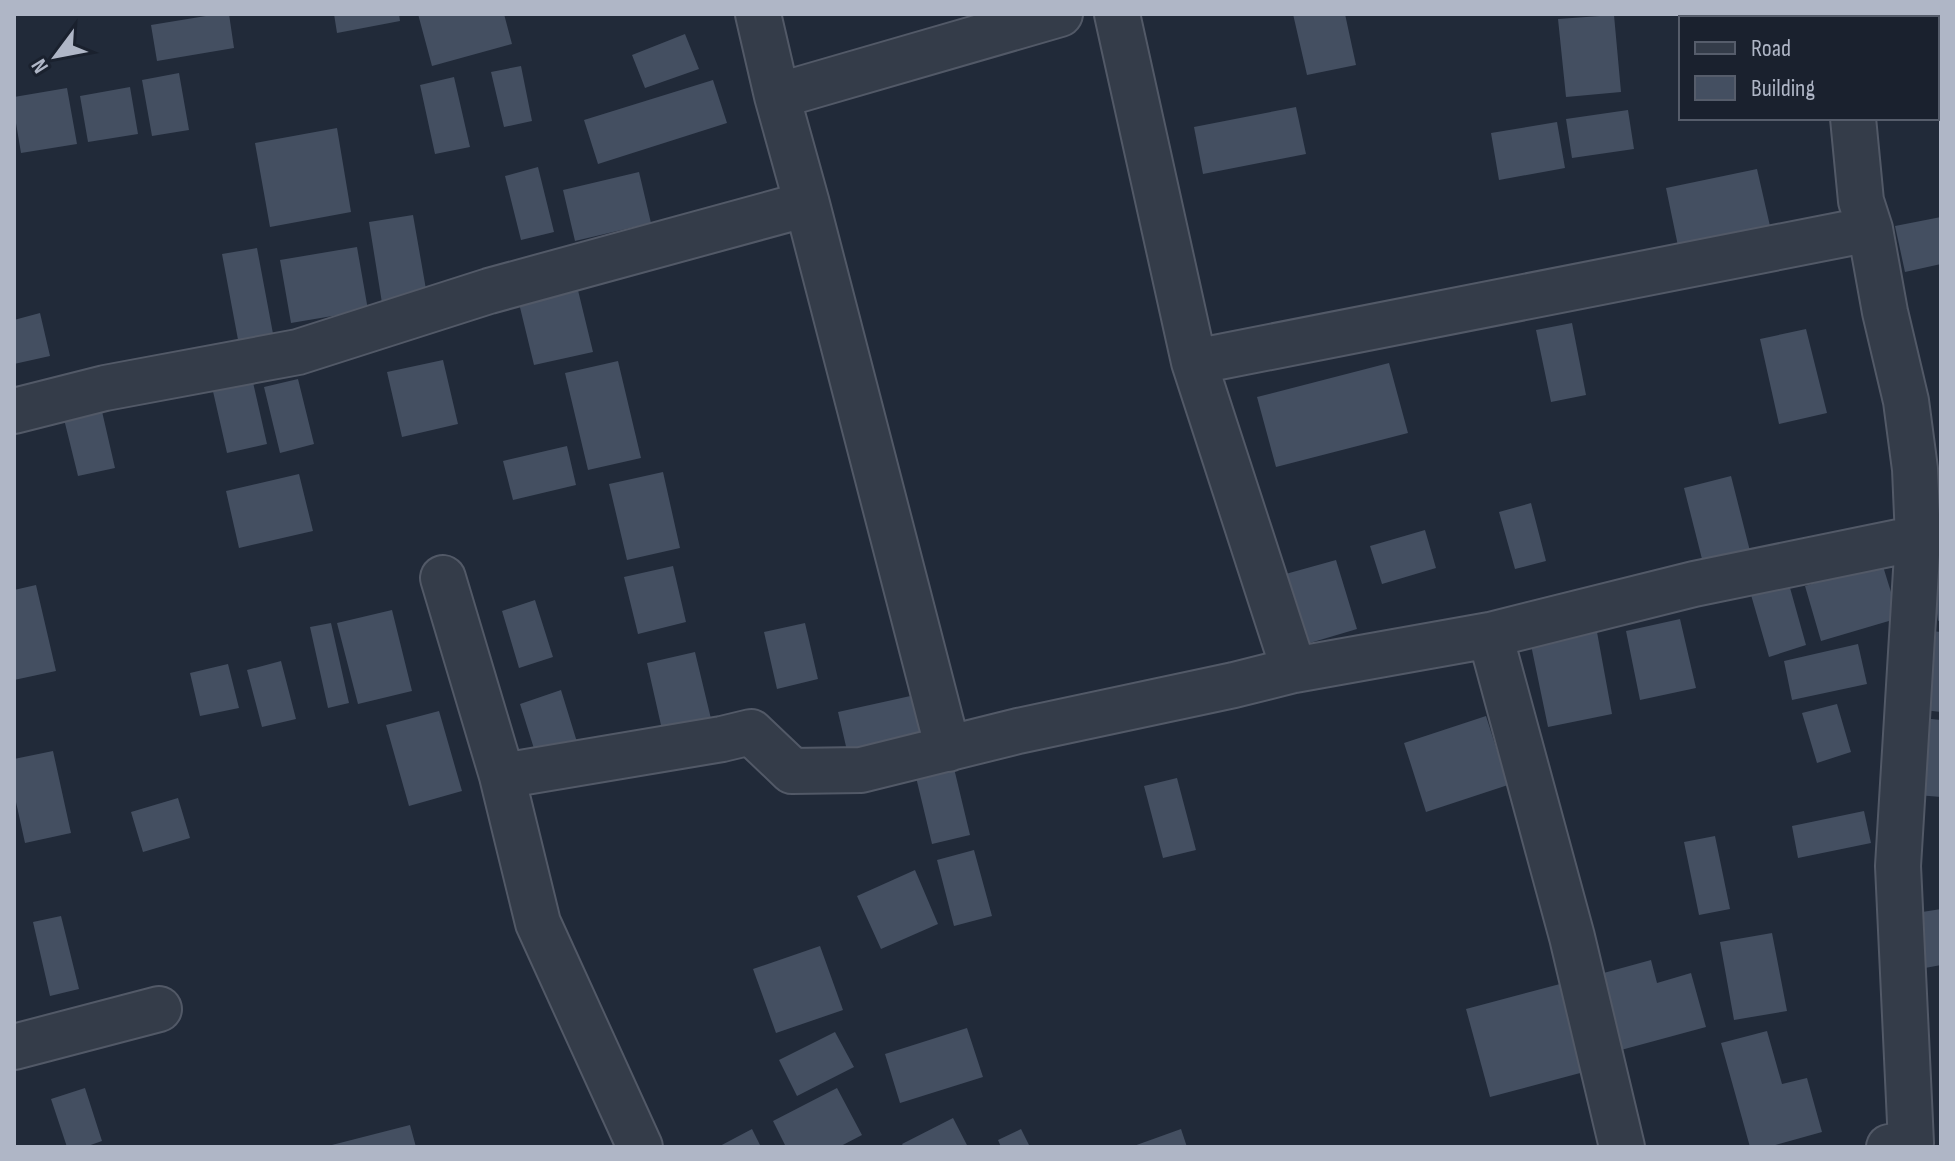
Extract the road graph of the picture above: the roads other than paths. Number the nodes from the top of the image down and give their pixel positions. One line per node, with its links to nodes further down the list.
1 (758, 14): 4 (street)
2 (1060, 14): 4 (street)
3 (1117, 14): 8 (street)
4 (777, 96): 6 (street)
5 (1853, 120): 7 (street)
6 (807, 204): 10 (street); 15 (street)
7 (1870, 229): 8 (street); 9 (street)
8 (1194, 362): 14 (street)
9 (1924, 398): 11 (street)
10 (14, 411)
11 (1918, 538): 13 (street); 19 (street)
12 (443, 578): 16 (street)
13 (1490, 635): 14 (street); 21 (street)
14 (1294, 670): 15 (street)
15 (948, 749): 16 (street)
16 (502, 776): 20 (street)
17 (159, 1009): 18 (street)
18 (14, 1047)
19 (1913, 1143)
20 (640, 1147)
21 (1622, 1147)

